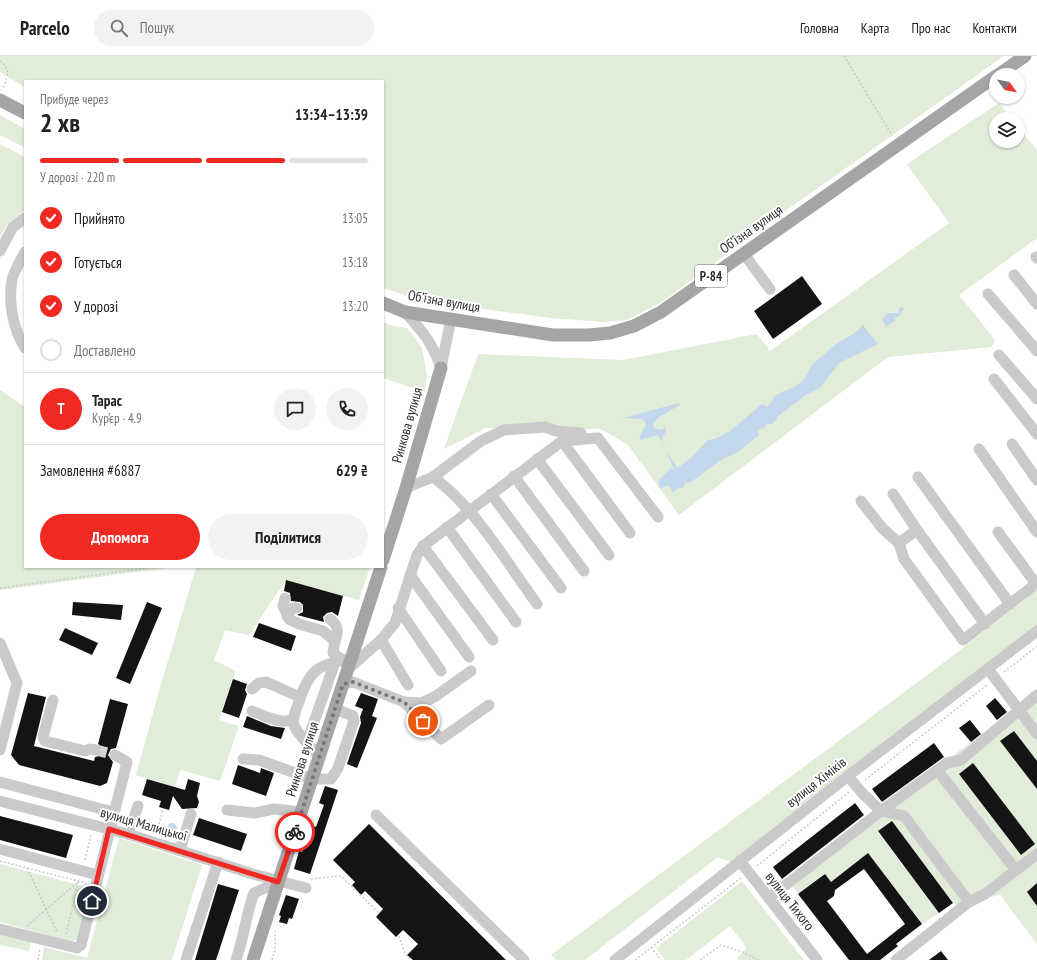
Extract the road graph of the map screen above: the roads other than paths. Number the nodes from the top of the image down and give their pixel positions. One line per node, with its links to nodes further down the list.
1 (1025, 56): 2 (main road, Обʼїзна вулиця / Р-84)
2 (1008, 68)
3 (989, 82): 9 (main road, Обʼїзна вулиця / Р-84)
4 (0, 100): 5 (main road)
5 (24, 113)
6 (24, 219): 7 (street)
7 (0, 251)
8 (24, 254): 17 (street)
9 (744, 254): 11 (street); 16 (main road, Обʼїзна вулиця / Р-84)
10 (1014, 275): 14 (street)
11 (770, 289)
12 (988, 294): 18 (street)
13 (384, 303): 15 (main road, Обʼїзна вулиця / Р-84)
14 (1037, 304)
15 (405, 312): 16 (main road, Обʼїзна вулиця / Р-84); 20 (street)
16 (451, 319): 20 (street, Ринкова вулиця)
17 (24, 346)
18 (1037, 351)
19 (999, 355): 22 (street)
20 (441, 368): 33 (main road, Ринкова вулиця)
21 (994, 379): 23 (street)
22 (1037, 399)
23 (1037, 434)
24 (598, 438): 25 (street); 31 (street); 38 (street)
25 (562, 441): 28 (street); 43 (street)
26 (1012, 444): 32 (street)
27 (979, 449): 42 (street)
28 (537, 459): 29 (street); 46 (street)
29 (514, 476): 34 (street); 49 (street)
30 (918, 476): 55 (street)
31 (433, 477): 33 (street); 37 (street)
32 (1037, 480)
33 (406, 488): 47 (main road, Ринкова вулиця)
34 (491, 494): 37 (street); 52 (street)
35 (893, 494): 40 (street)
36 (861, 501): 44 (street)
37 (469, 511): 39 (street); 54 (street)
38 (658, 517)
39 (447, 527): 45 (street); 60 (street)
40 (917, 530): 44 (street); 61 (street)
41 (998, 532): 51 (street)
42 (1037, 532)
43 (630, 533)
44 (898, 543): 61 (street)
45 (423, 546): 50 (street); 64 (street)
46 (609, 555)
47 (384, 557)
48 (381, 568): 68 (main road, Ринкова вулиця)
49 (584, 571)
50 (410, 575): 57 (street); 67 (street)
51 (1036, 584): 55 (street)
52 (561, 588)
53 (285, 598): 58 (street)
54 (537, 604)
55 (1010, 604): 61 (street)
56 (297, 608): 58 (street)
57 (398, 608): 63 (street); 70 (street)
58 (287, 616): 65 (street)
59 (330, 619): 65 (street)
60 (516, 622)
61 (985, 624)
62 (1037, 630): 69 (street, вулиця Хіміків)
63 (381, 640): 68 (street); 73 (street)
64 (493, 640)
65 (335, 641): 68 (street)
66 (0, 643): 86 (street)
67 (469, 657)
68 (344, 663): 72 (main road, Ринкова вулиця); 76 (street); 85 (street)
69 (988, 669): 80 (street); 92 (street, вулиця Хіміків)
70 (440, 671)
71 (471, 671): 78 (street)
72 (343, 684): 78 (street); 81 (main road, Ринкова вулиця)
73 (408, 685)
74 (252, 689): 76 (street)
75 (1037, 695): 80 (street)
76 (300, 697): 83 (street)
77 (53, 700): 87 (street)
78 (404, 702): 79 (street)
79 (488, 705)
80 (1018, 709): 84 (street); 91 (street)
81 (334, 710): 89 (main road, Ринкова вулиця); 93 (street)
82 (252, 711): 83 (street)
83 (290, 723): 85 (street)
84 (1037, 734)
85 (307, 742): 89 (street)
86 (0, 750)
87 (96, 750)
88 (115, 755): 99 (street)
89 (320, 756): 93 (main road, Ринкова вулиця)
90 (243, 759): 93 (street)
91 (937, 770): 98 (street); 110 (street)
92 (848, 776): 98 (street); 108 (street, вулиця Хіміків)
93 (312, 779): 100 (main road, Ринкова вулиця)
94 (0, 782): 99 (street)
95 (0, 801): 103 (street, вулиця Малицької)
96 (138, 806): 104 (street)
97 (227, 810): 100 (street)
98 (882, 811): 114 (street); 115 (street)
99 (113, 812): 103 (street)
100 (302, 812): 112 (main road, Ринкова вулиця)
101 (191, 814): 106 (street)
102 (376, 815): 120 (street)
103 (109, 829): 104 (street, вулиця Малицької); 111 (street)
104 (128, 834): 106 (street, вулиця Малицької)
105 (0, 849): 111 (street)
106 (180, 850): 109 (street, вулиця Малицької)
107 (1037, 854): 110 (street)
108 (740, 861): 114 (street, вулиця Тихого); 121 (street, вулиця Хіміків)
109 (218, 862): 112 (street, вулиця Малицької); 117 (street)
110 (1016, 870): 115 (street)
111 (98, 875): 116 (street)
112 (278, 882): 113 (street, вулиця Малицької); 118 (street); 119 (main road, Ринкова вулиця)
113 (307, 884)
114 (769, 898): 122 (street, вулиця Тихого)
115 (969, 902): 123 (street)
116 (0, 929)
117 (186, 960)
118 (236, 960)
119 (253, 960)
120 (524, 960)
121 (615, 960)
122 (817, 960)
123 (896, 960)

